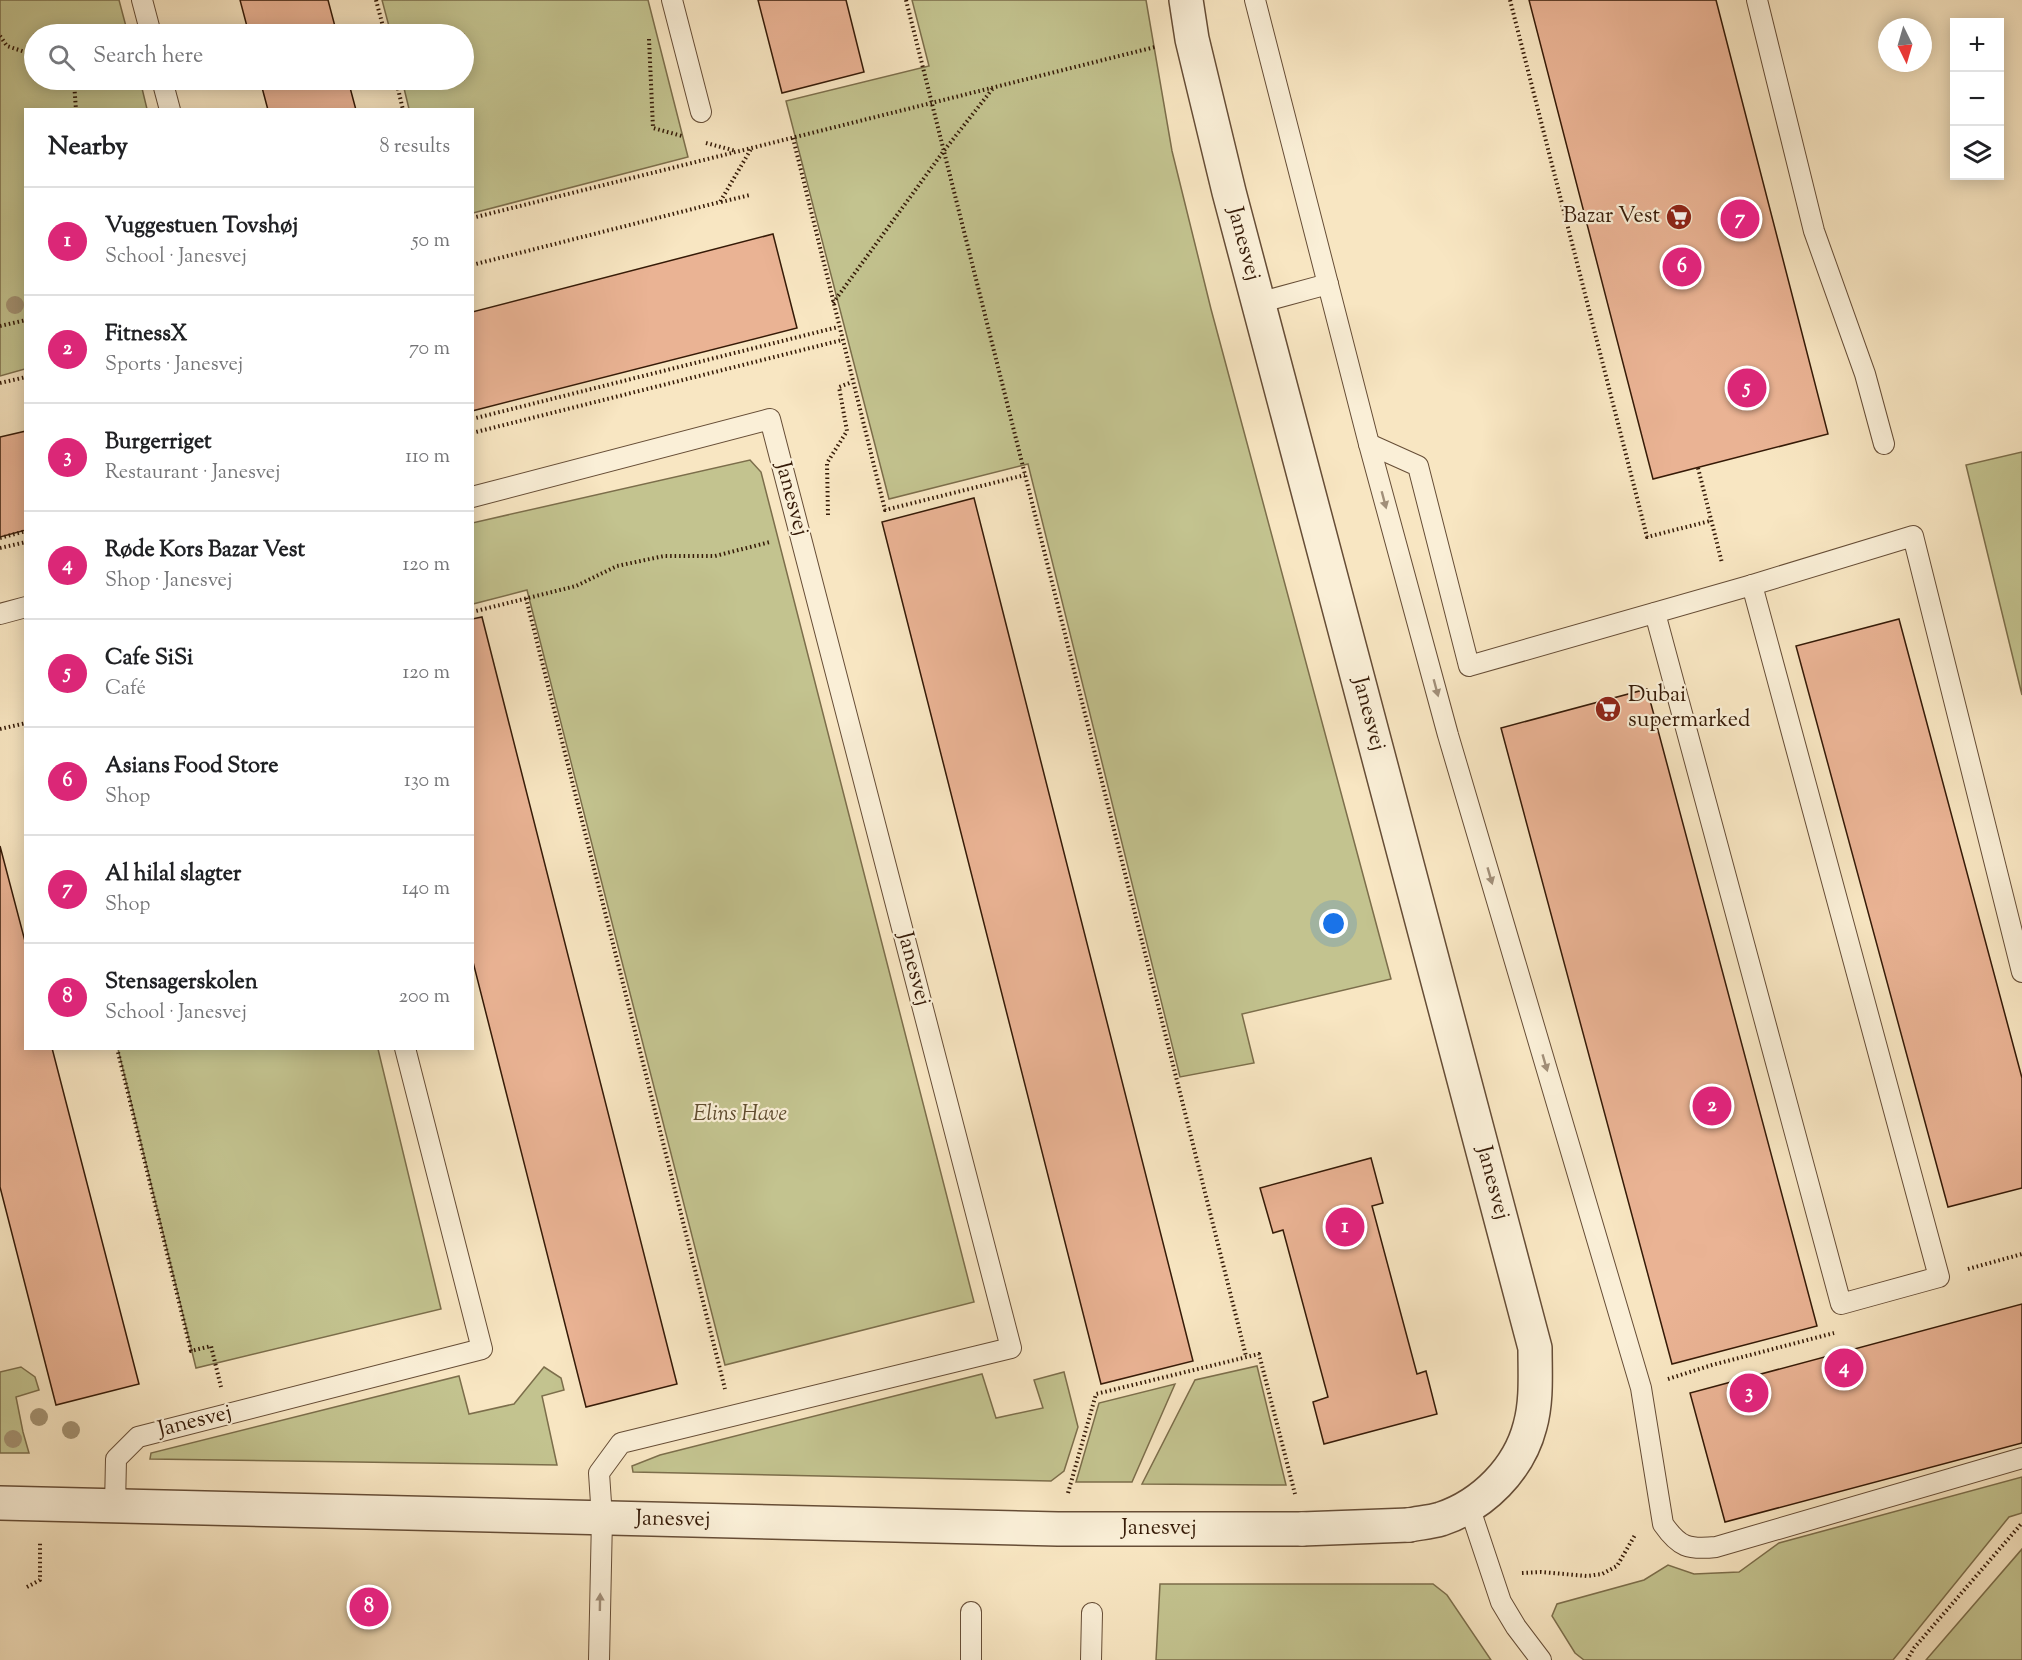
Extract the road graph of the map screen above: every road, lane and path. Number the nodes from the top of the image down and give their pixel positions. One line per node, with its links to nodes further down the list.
1 (142, 0): 9 (lane)
2 (376, 0): 10 (path)
3 (672, 0): 22 (lane)
4 (906, 0): 18 (path)
5 (1186, 0): 32 (street, Janesvej)
6 (1255, 0): 30 (lane)
7 (1510, 0): 47 (path)
8 (1757, 0): 43 (lane)
9 (148, 24)
10 (382, 24)
11 (0, 36): 13 (path)
12 (1146, 49): 14 (path)
13 (24, 51)
14 (994, 87): 18 (path); 25 (path)
15 (75, 90): 19 (path)
16 (165, 90): 20 (lane)
17 (398, 90): 21 (path)
18 (932, 103): 23 (path); 25 (path)
19 (76, 108)
20 (169, 108)
21 (403, 108)
22 (701, 112)
23 (792, 138): 24 (path); 31 (path)
24 (752, 148): 27 (path); 28 (path)
25 (943, 152): 31 (path); 45 (path)
26 (750, 195): 27 (path)
27 (720, 202): 29 (path)
28 (474, 218)
29 (475, 265)
30 (1328, 284): 32 (lane); 42 (lane)
31 (833, 303): 35 (path)
32 (1258, 303): 76 (street, Janesvej)
33 (24, 320): 34 (path)
34 (0, 326)
35 (838, 327): 36 (path); 40 (path)
36 (842, 340): 38 (path); 41 (path)
37 (24, 377): 39 (path)
38 (853, 382): 45 (path); 49 (path)
39 (0, 383)
40 (474, 418)
41 (474, 432)
42 (1369, 444): 59 (lane); 70 (lane, one-way to 70)
43 (1884, 444)
44 (1698, 468): 47 (path)
45 (1025, 475): 68 (path)
46 (474, 496): 49 (lane, Janesvej)
47 (1710, 521): 54 (path)
48 (24, 532): 50 (path)
49 (800, 534): 55 (path); 77 (lane, Janesvej)
50 (0, 538)
51 (24, 542): 52 (path)
52 (0, 548)
53 (1752, 585): 54 (lane); 62 (lane); 66 (lane)
54 (1730, 592): 59 (lane)
55 (526, 598): 57 (path); 69 (path)
56 (24, 608): 58 (lane)
57 (474, 611)
58 (0, 614)
59 (1655, 614): 67 (lane)
60 (24, 723): 61 (path)
61 (0, 729)
62 (2022, 972)
63 (117, 1050): 71 (path)
64 (406, 1050): 71 (lane, Janesvej)
65 (2022, 1254): 66 (path)
66 (1939, 1277): 67 (lane)
67 (1841, 1304): 70 (path)
68 (1246, 1356): 80 (path); 81 (path)
69 (722, 1379)
70 (1641, 1388): 79 (lane)
71 (227, 1414): 75 (lane, Janesvej)
72 (2022, 1458): 79 (lane)
73 (0, 1503): 74 (street, Janesvej)
74 (39, 1504): 75 (street, Janesvej); 83 (path)
75 (115, 1506): 77 (street, Janesvej)
76 (1469, 1506): 81 (street, Janesvej); 82 (lane)
77 (602, 1518): 80 (street, Janesvej); 86 (lane, one-way to 77)
78 (2022, 1523): 90 (path)
79 (1663, 1524): 82 (path)
80 (1058, 1529): 81 (street, Janesvej)
81 (1302, 1529)
82 (1493, 1577): 89 (lane)
83 (27, 1587)
84 (971, 1612): 87 (lane)
85 (1092, 1613): 88 (lane)
86 (599, 1660)
87 (971, 1660)
88 (1091, 1660)
89 (1541, 1660)
90 (1907, 1660)

